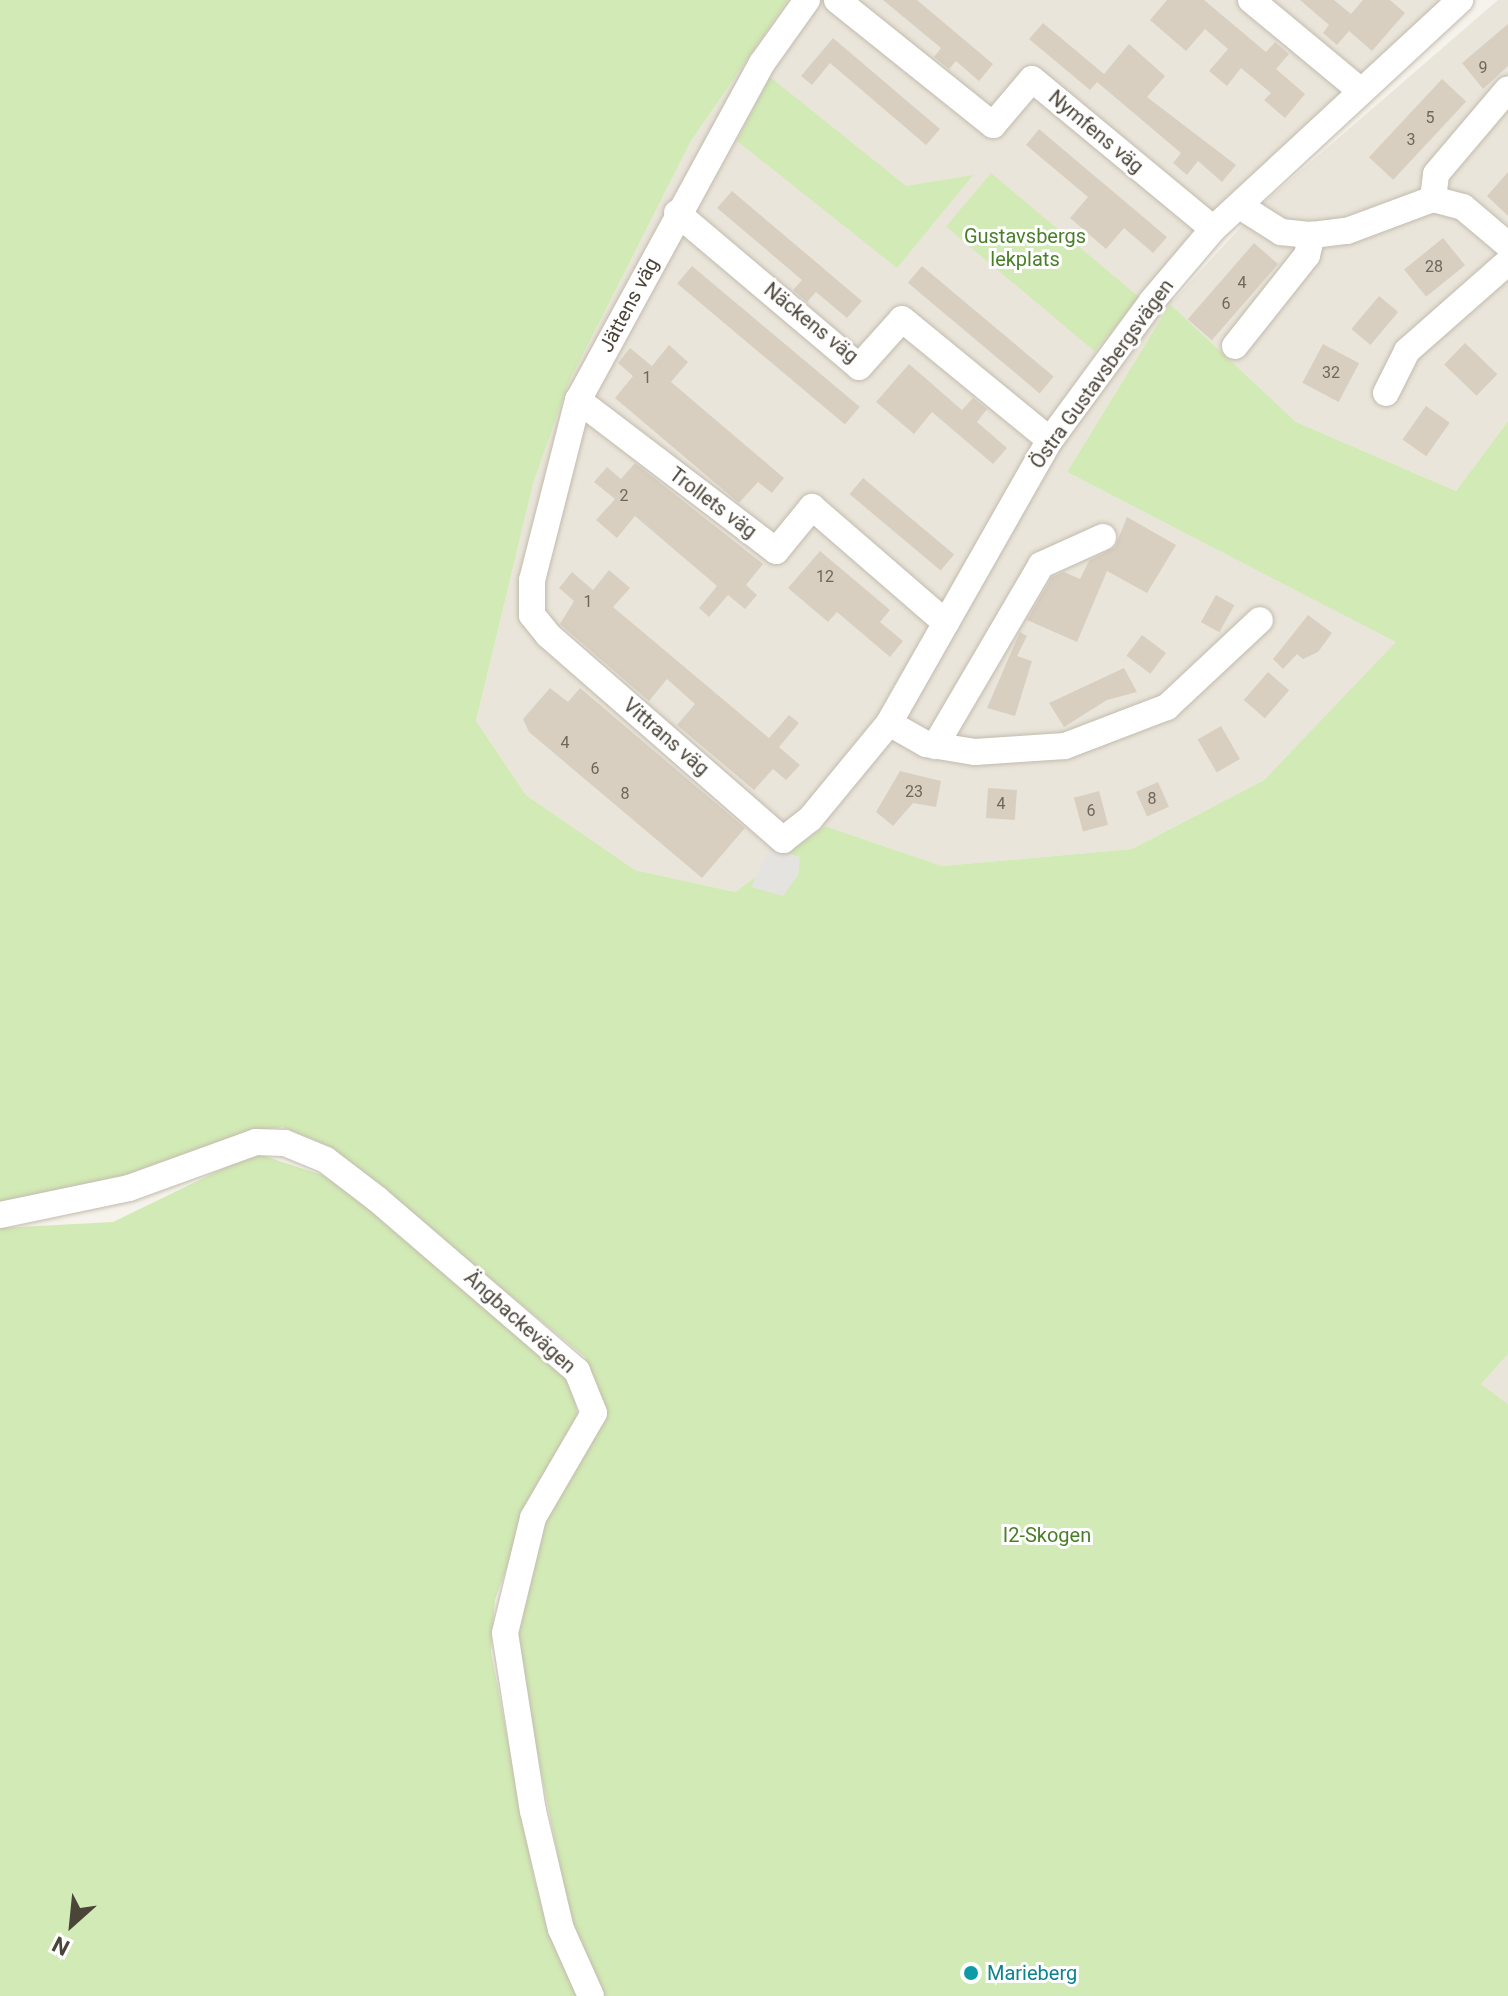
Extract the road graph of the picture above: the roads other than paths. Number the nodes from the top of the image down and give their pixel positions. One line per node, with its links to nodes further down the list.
1 (807, 0): 9 (street, Jättens väg)
2 (837, 0): 10 (street, Nymfens väg)
3 (1251, 0): 6 (street)
4 (1460, 0): 6 (street, Östra Gustavsbergsvägen)
5 (1508, 89): 7 (street)
6 (1361, 91): 8 (street, Östra Gustavsbergsvägen)
7 (1433, 199): 11 (street); 12 (street)
8 (1240, 206): 10 (street, Östra Gustavsbergsvägen); 11 (street)
9 (677, 213): 16 (street, Jättens väg); 17 (street, Näckens väg)
10 (1213, 229): 17 (street, Östra Gustavsbergsvägen)
11 (1312, 235): 14 (street)
12 (1508, 245)
13 (1508, 262): 15 (street)
14 (1235, 346)
15 (1386, 393)
16 (578, 400): 20 (street, Trollets väg); 21 (street, Jättens väg)
17 (1050, 440): 20 (street, Östra Gustavsbergsvägen)
18 (1103, 537): 23 (street)
19 (1260, 620): 23 (street)
20 (946, 623): 22 (street, Östra Gustavsbergsvägen)
21 (548, 635): 24 (street, Vittrans väg)
22 (889, 723): 23 (street); 24 (street, Östra Gustavsbergsvägen)
23 (935, 746)
24 (783, 840)
25 (0, 1215): 26 (street, Ängbackevägen)
26 (591, 1996)

